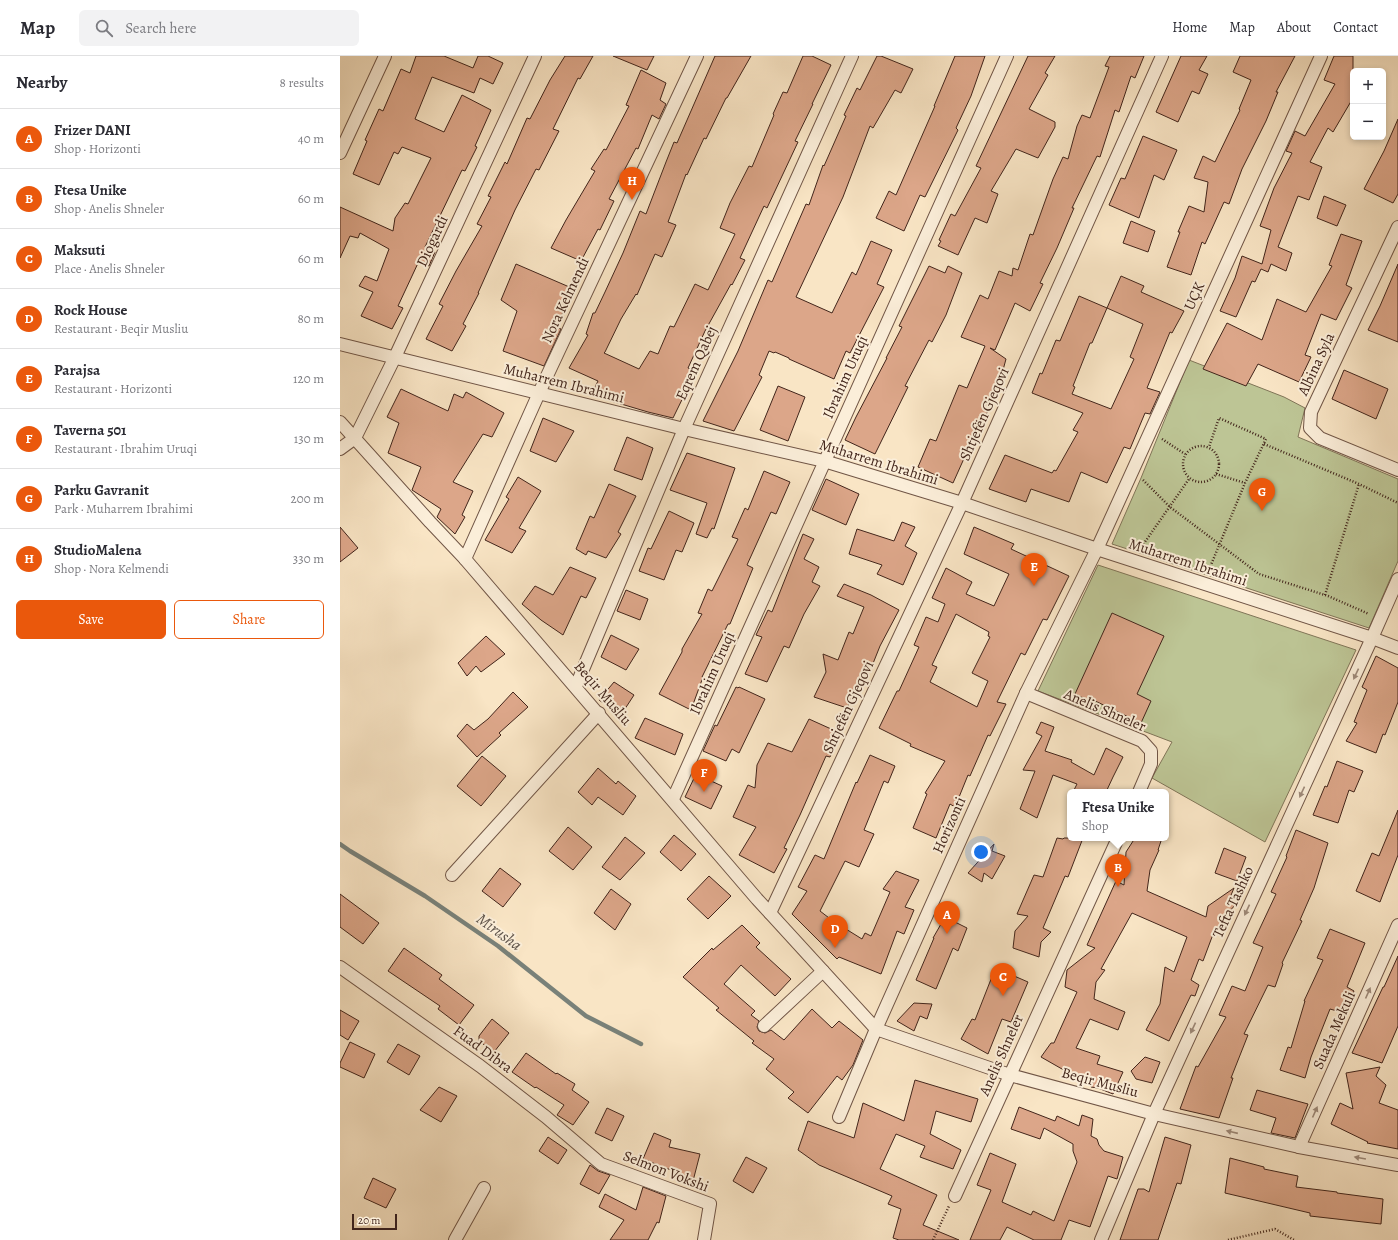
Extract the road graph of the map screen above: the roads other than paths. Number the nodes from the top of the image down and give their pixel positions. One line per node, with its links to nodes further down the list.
1 (385, 56): 8 (street)
2 (535, 56): 11 (street, Diogardi)
3 (697, 56): 12 (street, Nora Kelmendi)
4 (852, 56): 14 (street, Eqrem Qabej)
5 (1007, 56): 17 (street, Ibrahim Uruqi)
6 (1162, 56): 19 (street, Shtjefën Gjeqovi)
7 (1321, 56): 20 (street, UÇK)
8 (340, 153)
9 (1398, 227): 18 (street, Albina Syla)
10 (340, 344): 11 (street, Muharrem Ibrahimi)
11 (395, 358): 12 (street, Muharrem Ibrahimi); 15 (street, Diogardi)
12 (539, 393): 14 (street, Muharrem Ibrahimi); 21 (street, Nora Kelmendi)
13 (340, 422): 15 (street, Beqir Musliu)
14 (684, 429): 17 (street, Muharrem Ibrahimi); 25 (street, Eqrem Qabej)
15 (355, 438): 16 (street); 21 (street, Beqir Musliu)
16 (340, 449)
17 (824, 461): 19 (street, Muharrem Ibrahimi); 29 (street, Ibrahim Uruqi)
18 (1398, 470)
19 (962, 503): 20 (street, Muharrem Ibrahimi); 32 (street, Shtjefën Gjeqovi)
20 (1096, 549): 23 (street, Muharrem Ibrahimi); 26 (street, Horizonti)
21 (465, 559): 25 (street, Beqir Musliu)
22 (1398, 579): 23 (street, Tefta Tashko)
23 (1372, 638): 24 (street, Muharrem Ibrahimi); 39 (street, Tefta Tashko, one-way to 39)
24 (1398, 648)
25 (576, 686): 27 (street, Beqir Musliu)
26 (1026, 693): 28 (street, Anelis Shneler); 37 (street, Horizonti)
27 (599, 713): 29 (street, Beqir Musliu); 31 (street)
28 (1139, 789)
29 (673, 799): 32 (street, Beqir Musliu)
30 (1117, 841): 38 (street, Anelis Shneler)
31 (452, 875)
32 (770, 912): 35 (street, Beqir Musliu)
33 (1398, 925): 41 (street, Suada Mekuli, one-way to 33)
34 (340, 967): 42 (street, Fuad Dibra)
35 (823, 971): 36 (street); 37 (street, Beqir Musliu)
36 (764, 1026)
37 (876, 1029): 38 (street, Beqir Musliu); 40 (street, Horizonti)
38 (1010, 1075): 39 (street, Beqir Musliu); 45 (street, Anelis Shneler)
39 (1154, 1114): 41 (street, Beqir Musliu, one-way to 39); 48 (street, Tefta Tashko)
40 (839, 1117)
41 (1299, 1147): 43 (street, Beqir Musliu, one-way to 41)
42 (601, 1164): 47 (street, Selmon Vokshi)
43 (1398, 1165)
44 (484, 1188): 46 (street)
45 (955, 1196)
46 (455, 1240)
47 (704, 1240)
48 (1101, 1240)

